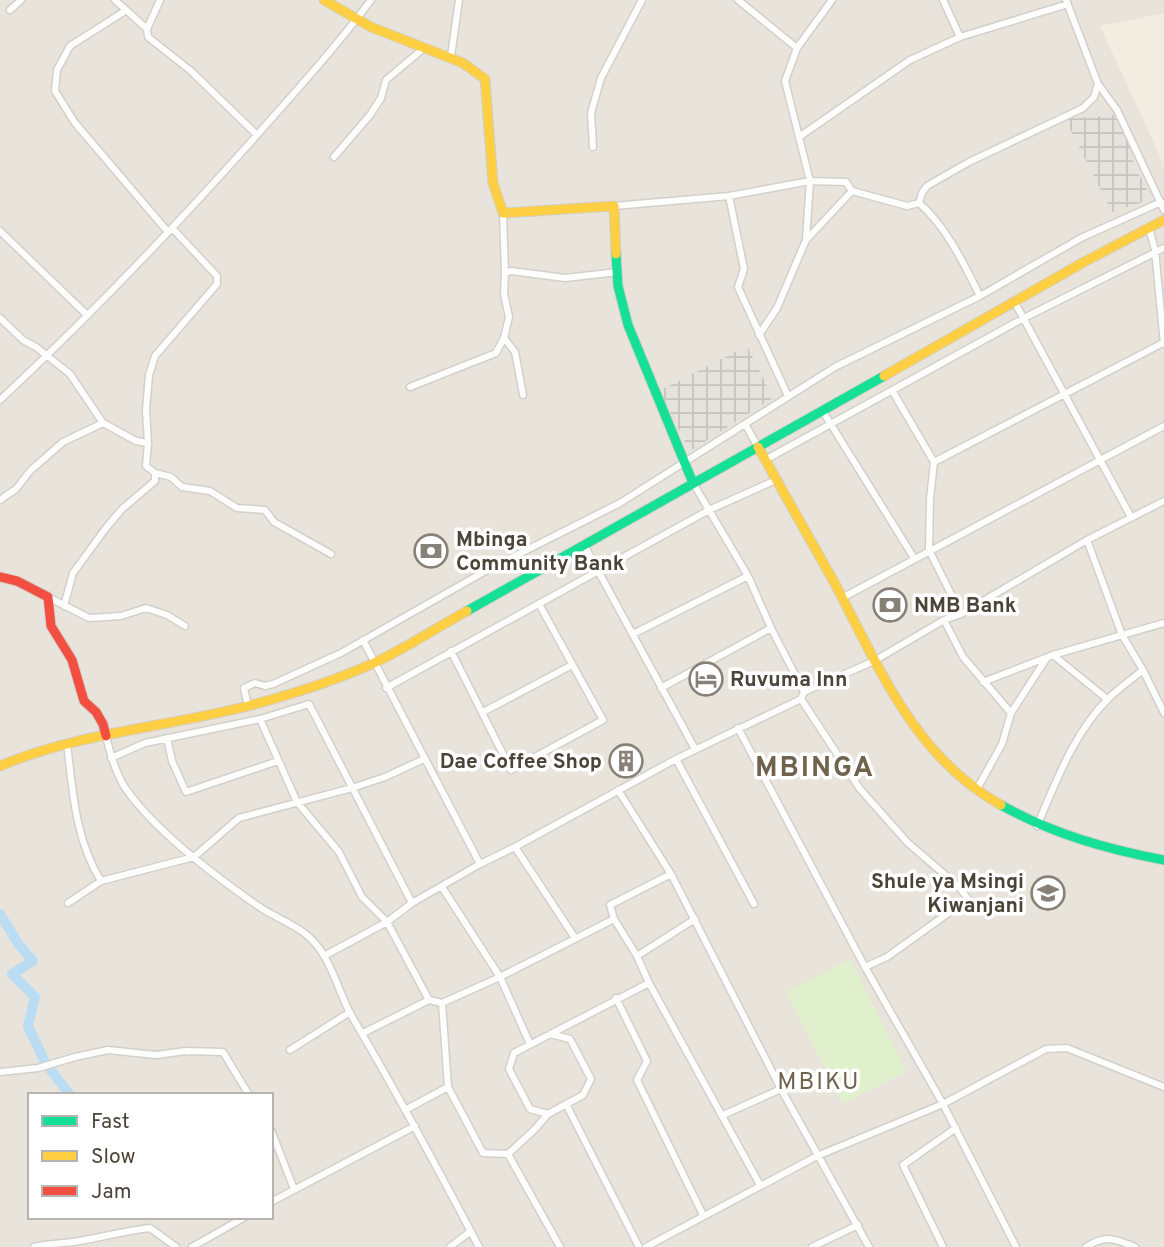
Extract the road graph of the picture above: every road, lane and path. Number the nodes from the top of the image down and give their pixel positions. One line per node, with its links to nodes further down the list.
1 (21, 0): 12 (street)
2 (115, 0): 13 (street)
3 (160, 0): 15 (street)
4 (324, 0): 14 (street)
5 (371, 0): 14 (street)
6 (459, 0): 19 (street)
7 (642, 0): 23 (street)
8 (738, 0): 18 (street)
9 (832, 0): 18 (street)
10 (943, 0): 16 (street)
11 (1067, 2): 16 (street); 20 (street)
12 (10, 10)
13 (125, 11): 15 (street); 35 (street)
14 (356, 20): 17 (street); 21 (street)
15 (147, 29): 21 (street)
16 (960, 37): 22 (street)
17 (424, 48): 19 (street); 24 (street)
18 (797, 48): 22 (street)
19 (452, 56): 32 (street)
20 (1098, 85): 28 (street); 29 (street)
21 (257, 135): 35 (street)
22 (799, 137): 25 (street)
23 (593, 147)
24 (334, 157)
25 (810, 181): 26 (street); 27 (street); 37 (street)
26 (852, 191): 29 (street); 37 (street)
27 (729, 196): 30 (street); 47 (street)
28 (1161, 202): 31 (street); 42 (street)
29 (919, 203): 42 (street)
30 (614, 206): 32 (street); 40 (street)
31 (1164, 210)
32 (502, 213): 41 (street)
33 (1164, 220): 34 (street)
34 (1149, 228): 39 (street); 43 (street)
35 (170, 230): 44 (street); 62 (street)
36 (0, 232): 44 (street)
37 (806, 240): 47 (street)
38 (1164, 248): 39 (street)
39 (1155, 250): 46 (street); 49 (street)
40 (618, 272): 41 (street); 67 (street)
41 (505, 273): 48 (street)
42 (980, 296): 55 (street)
43 (1014, 301): 46 (street); 57 (street)
44 (86, 314): 50 (street)
45 (0, 318): 50 (street)
46 (1024, 318): 52 (street); 53 (street)
47 (759, 335): 55 (street)
48 (504, 338): 51 (street); 54 (street)
49 (1164, 344): 53 (street)
50 (47, 356): 56 (street); 58 (street)
51 (410, 387)
52 (893, 392): 60 (street); 66 (street)
53 (1063, 394): 64 (street); 66 (street)
54 (523, 395)
55 (788, 396): 59 (street)
56 (0, 400)
57 (822, 411): 60 (street); 63 (street)
58 (103, 423): 62 (street); 71 (street)
59 (745, 424): 63 (street); 67 (street)
60 (832, 425): 65 (street); 79 (street)
61 (1164, 426): 64 (street)
62 (148, 443): 68 (street)
63 (758, 447): 65 (street); 70 (street)
64 (1102, 459): 74 (street); 77 (street)
65 (765, 460): 69 (street)
66 (934, 462): 77 (street)
67 (685, 464): 70 (street); 94 (street)
68 (155, 473): 78 (street); 86 (street)
69 (776, 480): 73 (street); 84 (street)
70 (693, 483): 73 (street); 76 (street)
71 (0, 500)
72 (1164, 501): 74 (street)
73 (709, 510): 80 (street); 81 (street)
74 (1131, 517): 75 (street)
75 (1087, 540): 87 (street); 93 (street)
76 (584, 545): 80 (street); 98 (street)
77 (929, 550): 79 (street); 87 (street)
78 (331, 554)
79 (914, 558): 84 (street)
80 (599, 571): 85 (street); 92 (street)
81 (748, 576): 91 (street); 92 (street)
82 (0, 577): 83 (street)
83 (47, 597): 86 (street); 112 (street)
84 (842, 598): 97 (street)
85 (539, 604): 95 (street); 99 (street)
86 (64, 606): 90 (street)
87 (961, 614): 88 (street)
88 (944, 620): 97 (street); 101 (street)
89 (1164, 623): 93 (street)
90 (185, 626)
91 (771, 628): 103 (street); 104 (street)
92 (633, 634): 103 (street)
93 (1122, 635): 96 (street); 100 (street)
94 (363, 640): 98 (street); 106 (street)
95 (451, 651): 102 (street); 107 (street)
96 (1050, 656): 101 (street); 105 (street); 108 (street)
97 (874, 661): 104 (street); 122 (street)
98 (374, 663): 102 (street); 106 (street)
99 (572, 665): 107 (street); 107 (street)
100 (1143, 670): 105 (street); 109 (street)
101 (983, 682): 108 (street)
102 (386, 688): 118 (street)
103 (661, 688): 115 (street)
104 (802, 695): 111 (street); 142 (street)
105 (1107, 699): 125 (street)
106 (248, 706): 112 (street)
107 (483, 712)
108 (1011, 713): 122 (street)
109 (1164, 713)
110 (260, 719): 113 (street); 119 (street); 121 (street)
111 (737, 728): 115 (street); 142 (street)
112 (106, 736): 114 (street); 116 (street)
113 (167, 738): 116 (street); 119 (street)
114 (67, 744): 120 (street); 131 (street)
115 (695, 749): 117 (street)
116 (111, 758): 127 (street)
117 (676, 758): 123 (street); 135 (street)
118 (424, 759): 121 (street); 129 (street)
119 (278, 761): 124 (street)
120 (0, 766)
121 (352, 788): 124 (street); 134 (street)
122 (977, 789): 125 (street)
123 (618, 790): 126 (street); 130 (street)
124 (298, 802): 127 (street); 138 (street)
125 (1037, 826): 128 (street)
126 (516, 847): 129 (street); 139 (street)
127 (194, 857): 131 (street); 140 (street)
128 (1164, 860)
129 (480, 864): 132 (street)
130 (671, 874): 136 (street); 137 (street)
131 (101, 881): 133 (street)
132 (442, 887): 134 (street); 143 (street)
133 (68, 903)
134 (412, 903): 138 (street)
135 (754, 904)
136 (614, 919): 139 (street); 141 (street)
137 (695, 919): 141 (street); 156 (street)
138 (387, 922): 140 (street); 146 (street)
139 (575, 938): 143 (street)
140 (324, 956): 148 (street)
141 (637, 956): 144 (street)
142 (865, 967): 159 (street)
143 (500, 977): 147 (street); 151 (street)
144 (649, 983): 145 (street); 162 (street)
145 (617, 998): 150 (street); 171 (street)
146 (429, 1000): 147 (street); 149 (street)
147 (442, 1003): 154 (street)
148 (350, 1012): 149 (street); 152 (street)
149 (363, 1033): 160 (street)
150 (550, 1034): 151 (street); 158 (street)
151 (530, 1044): 161 (street)
152 (290, 1050)
153 (0, 1072): 157 (street)
154 (448, 1087): 160 (street); 166 (street)
155 (1164, 1087): 159 (street)
156 (781, 1089): 162 (street); 167 (street)
157 (248, 1093)
158 (566, 1104): 161 (street); 181 (street)
159 (943, 1104): 164 (street); 167 (street)
160 (405, 1110): 163 (street)
161 (548, 1114): 166 (street)
162 (723, 1115): 168 (street)
163 (415, 1126): 169 (street); 174 (street)
164 (956, 1128): 185 (street); 186 (street)
165 (273, 1135): 169 (street)
166 (508, 1154): 180 (street)
167 (817, 1156): 168 (street); 173 (street)
168 (760, 1185): 171 (street)
169 (294, 1189): 170 (street)
170 (273, 1201)
171 (703, 1216): 182 (street)
172 (242, 1219): 177 (street)
173 (858, 1225): 183 (street); 184 (street)
174 (471, 1231): 178 (street); 179 (street)
175 (34, 1247): 176 (street)
176 (176, 1247)
177 (193, 1247)
178 (450, 1247)
179 (480, 1247)
180 (560, 1247)
181 (639, 1247)
182 (646, 1247)
183 (812, 1247)
184 (869, 1247)
185 (943, 1247)
186 (1016, 1247)
187 (1086, 1247): 188 (street)
188 (1135, 1247)

